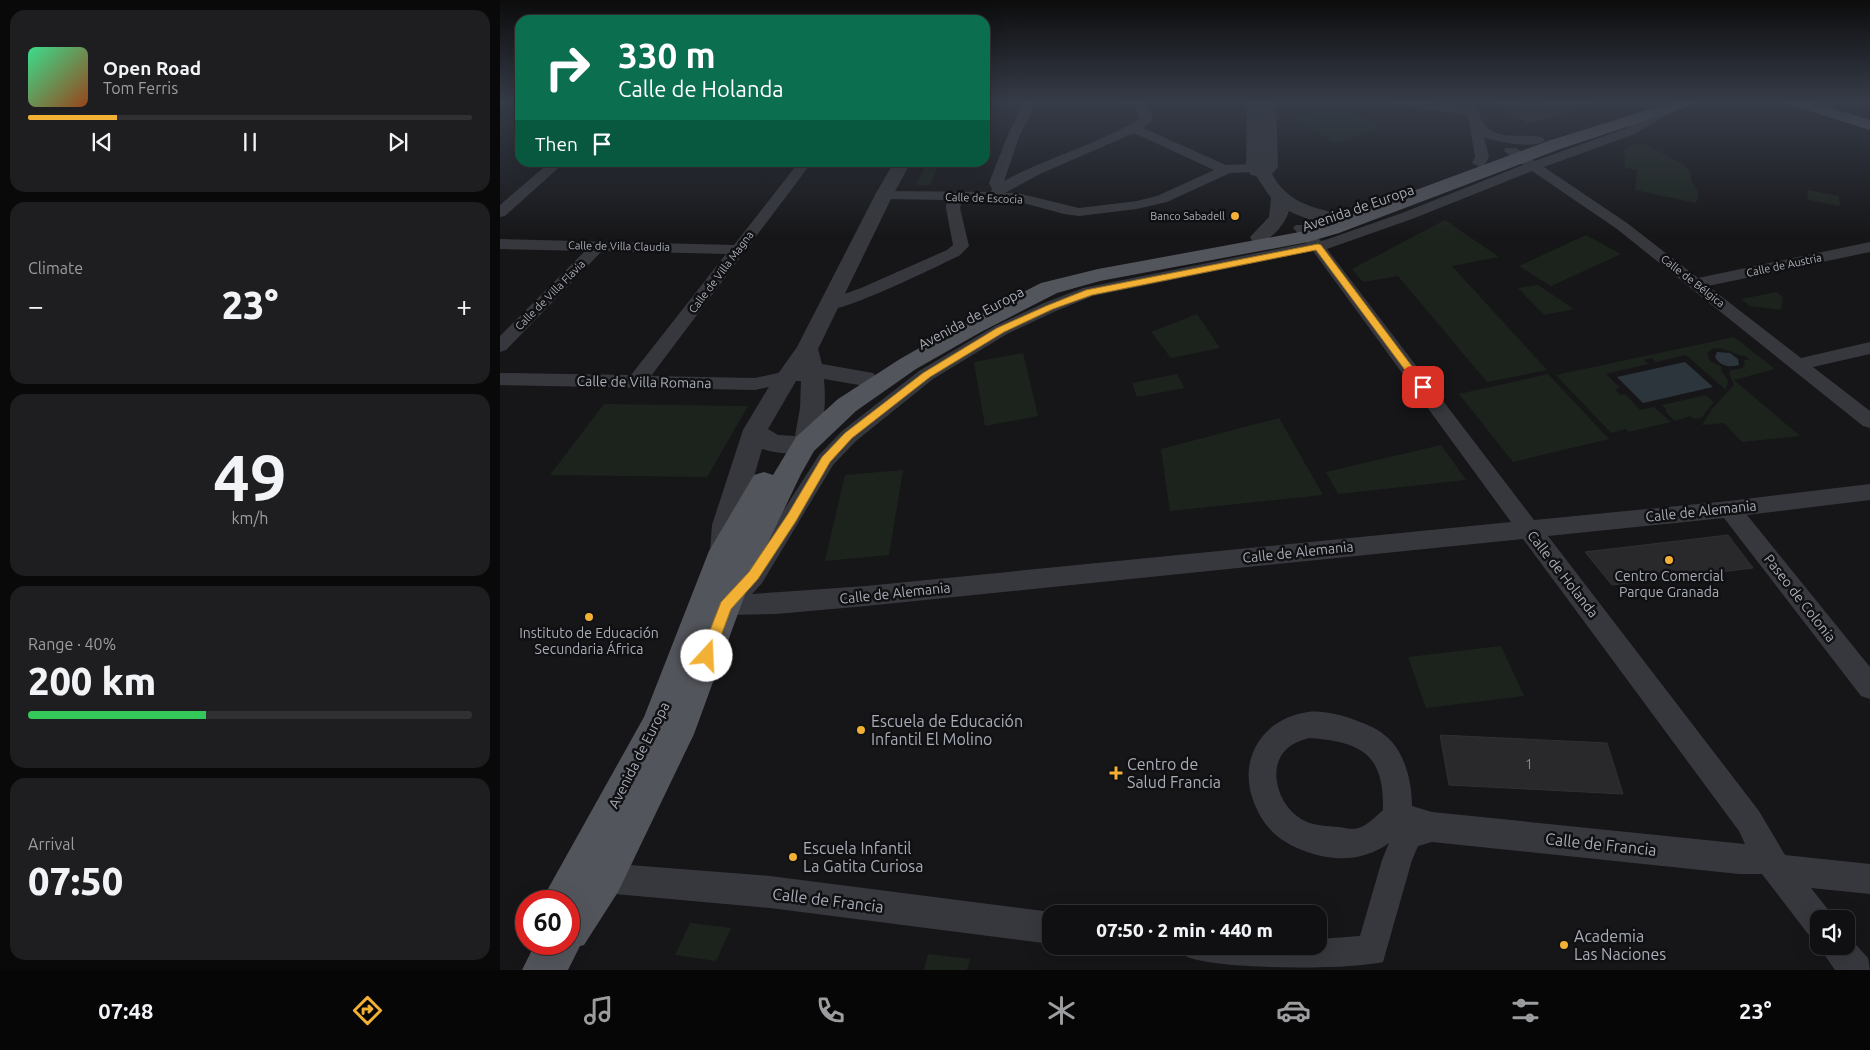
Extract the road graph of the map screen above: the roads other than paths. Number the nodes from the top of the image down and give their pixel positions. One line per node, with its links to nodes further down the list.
1 (1010, 146): 16 (street)
2 (1097, 146): 16 (street)
3 (1173, 146): 14 (street)
4 (1257, 146): 15 (street)
5 (1270, 146): 15 (street)
6 (1480, 146): 10 (street)
7 (1533, 146): 9 (main road, Avenida de Europa)
8 (1555, 146): 9 (main road, Avenida de Europa)
9 (1521, 158): 10 (main road, Avenida de Europa); 23 (main road, Avenida de Europa); 29 (street, Calle de Bélgica)
10 (1480, 163): 21 (main road, Avenida de Europa)
11 (554, 167): 20 (street)
12 (802, 167): 27 (street, Calle de Villa Magna)
13 (900, 167): 17 (street)
14 (1225, 170): 15 (street, Calle de Escocia); 16 (street, Calle de Escocia)
15 (1258, 170): 19 (street)
16 (998, 192): 18 (street, Calle de Escocia)
17 (884, 195): 18 (street, Calle de Escocia); 30 (street)
18 (955, 197): 30 (street)
19 (1280, 198): 21 (street); 22 (street)
20 (500, 213)
21 (1333, 218): 23 (main road, Avenida de Europa)
22 (1259, 237): 23 (main road, Avenida de Europa); 36 (main road, Avenida de Europa)
23 (1309, 237): 41 (main road, Avenida de Europa); 44 (street, Calle de Holanda); 46 (street, Avenida de Europa)
24 (500, 244): 25 (street, Calle de Villa Claudia)
25 (599, 245): 27 (street, Calle de Villa Claudia); 31 (street, Calle de Villa Flavia)
26 (1870, 247): 29 (street, Calle de Austria)
27 (738, 250): 38 (street, Calle de Villa Magna)
28 (1870, 258): 29 (street, Calle de Austria)
29 (1701, 287): 34 (street, Calle de Bélgica)
30 (828, 306): 33 (street)
31 (500, 346)
32 (1870, 348): 34 (street)
33 (810, 360): 35 (street); 36 (street); 41 (street)
34 (1799, 364): 39 (street, Calle de Bélgica)
35 (787, 377): 38 (street, Calle de Villa Romana); 40 (street)
36 (866, 378): 41 (main road, Avenida de Europa)
37 (500, 379): 38 (street, Calle de Villa Romana)
38 (637, 381)
39 (1870, 420)
40 (755, 430): 41 (street); 45 (street)
41 (801, 436): 45 (main road, Avenida de Europa); 46 (main road, Avenida de Europa)
42 (1870, 492): 43 (street, Calle de Alemania)
43 (1729, 508): 44 (street, Calle de Alemania); 47 (street, Paseo de Colonia)
44 (1528, 529): 46 (street, Calle de Alemania); 50 (street, Calle de Holanda)
45 (724, 551): 53 (main road, Avenida de Europa)
46 (726, 606): 51 (main road, Avenida de Europa)
47 (1870, 687)
48 (1397, 816): 48 (street); 49 (street, Calle de Francia)
49 (1432, 827): 50 (street, Calle de Francia); 61 (street, Calle de Francia)
50 (1773, 864): 52 (street); 54 (street, Calle de Holanda)
51 (604, 878): 55 (main road, Avenida de Europa); 56 (street, Calle de Francia)
52 (1870, 879)
53 (569, 890)
54 (1810, 911)
55 (580, 914)
56 (1042, 927)
57 (535, 955): 63 (main road)
58 (553, 955): 64 (main road)
59 (1265, 955): 60 (street, Calle de Francia)
60 (1323, 955)
61 (1327, 955)
62 (1845, 955): 65 (street)
63 (528, 970)
64 (543, 970)
65 (1856, 970)

